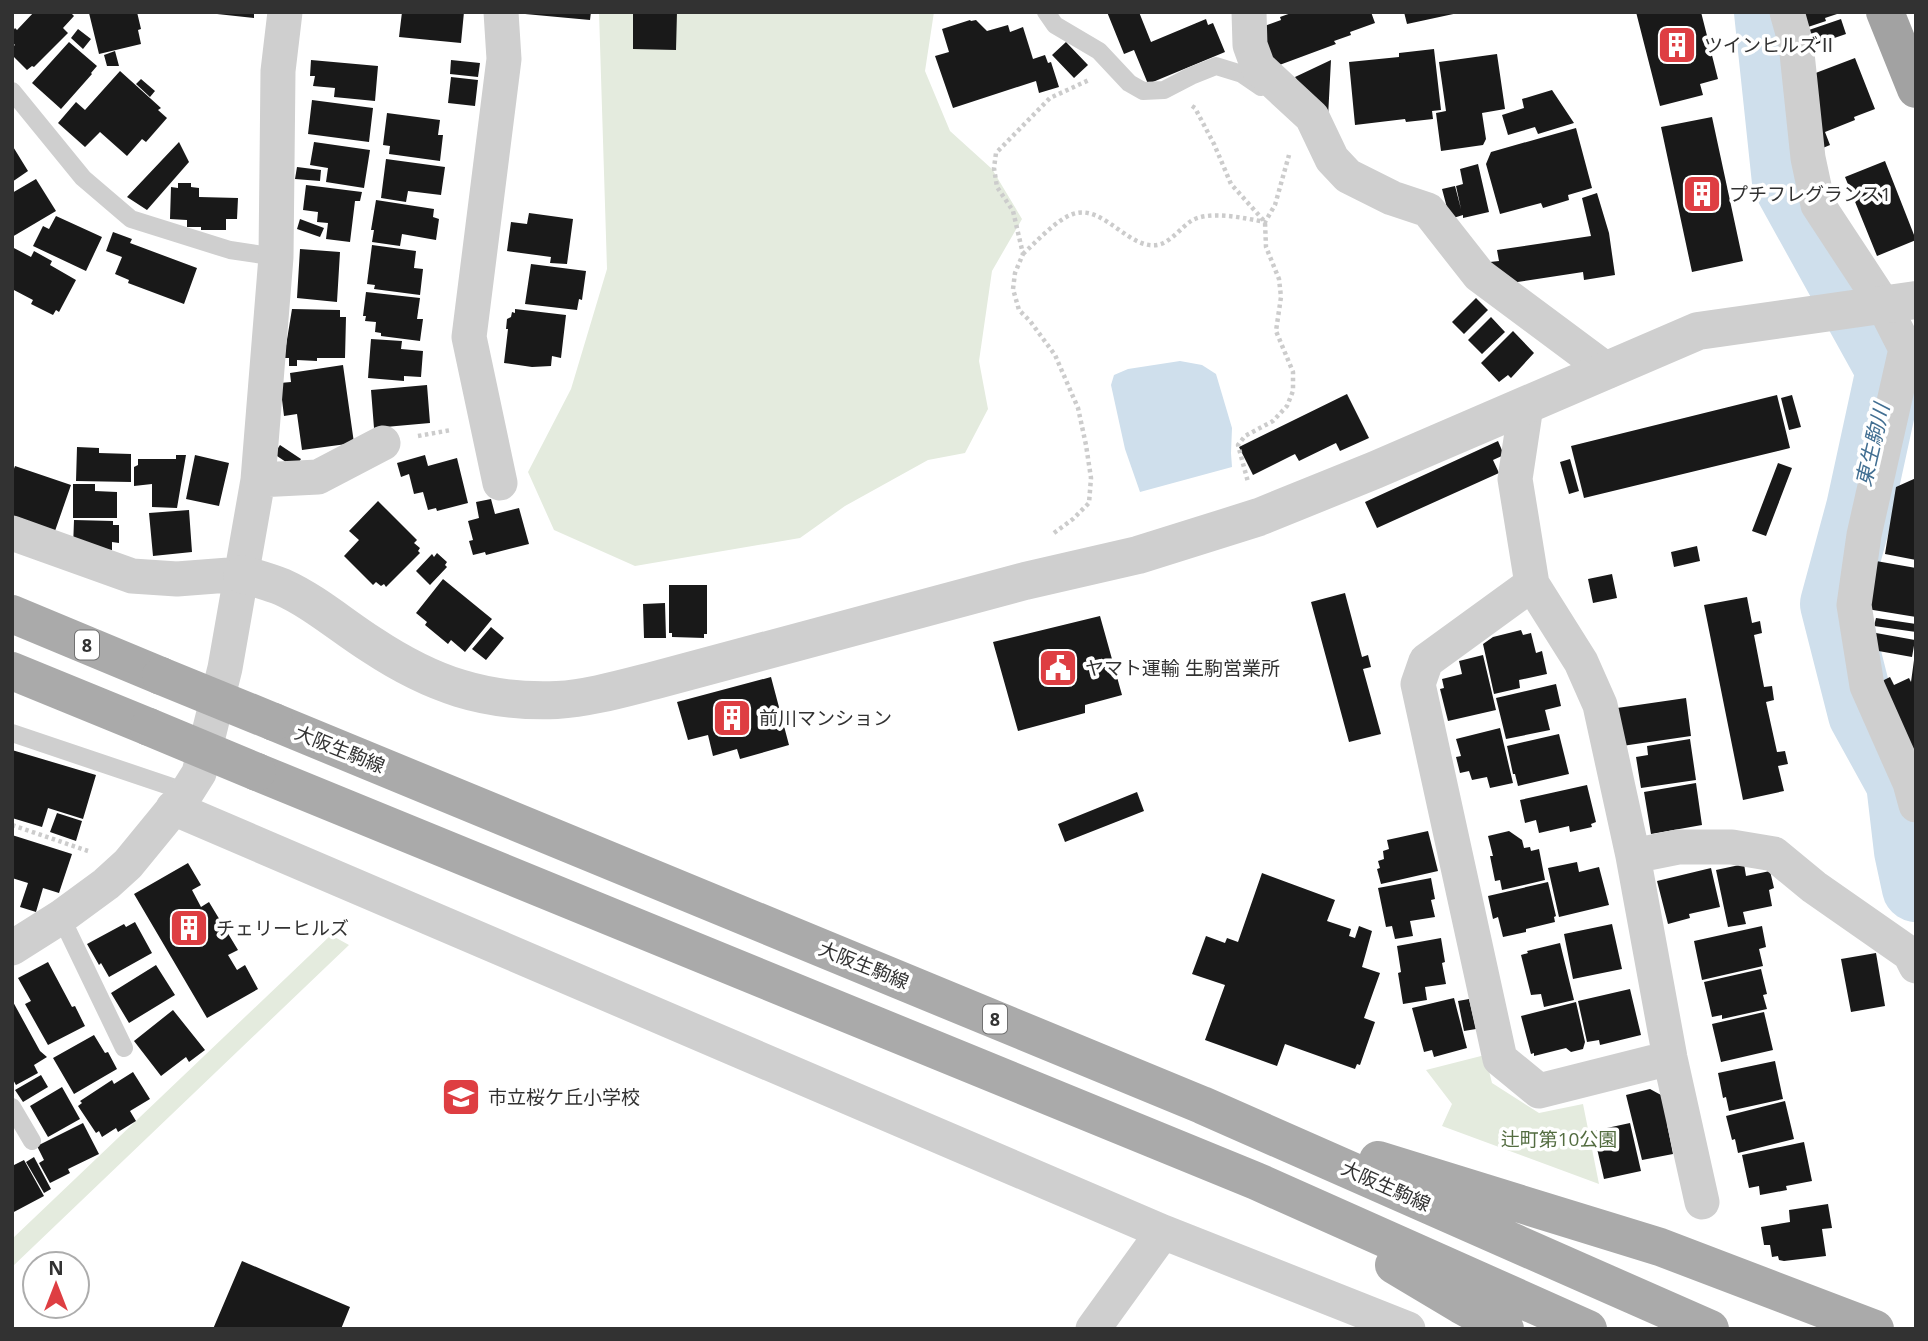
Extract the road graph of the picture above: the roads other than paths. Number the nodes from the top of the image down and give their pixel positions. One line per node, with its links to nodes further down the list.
1 (285, 12): 10 (street)
2 (501, 12): 16 (street)
3 (1046, 12): 9 (lane)
4 (1249, 12): 9 (street)
5 (1787, 12): 11 (street)
6 (1885, 12): 7 (highway)
7 (1916, 89)
8 (12, 91): 10 (lane)
9 (1309, 115): 12 (street)
10 (276, 257): 15 (street)
11 (1900, 302): 12 (street); 24 (street)
12 (1608, 371): 13 (street)
13 (1526, 405): 18 (street); 19 (street)
14 (383, 443): 15 (street)
15 (258, 480): 18 (street)
16 (500, 483)
17 (12, 533): 18 (street)
18 (242, 574): 23 (street)
19 (1532, 584): 25 (street); 30 (street)
20 (12, 614): 31 (main road, 大阪生駒線 / 8, bridge)
21 (12, 671): 34 (main road, bridge)
22 (12, 733): 23 (lane)
23 (180, 800): 26 (street); 36 (street)
24 (1916, 805)
25 (1633, 856): 28 (street); 30 (street)
26 (61, 917): 27 (street); 29 (lane)
27 (15, 940)
28 (1916, 966)
29 (124, 1048)
30 (1670, 1058): 35 (street)
31 (1202, 1105): 41 (main road, 大阪生駒線 / 8); 42 (main road)
32 (12, 1107): 33 (lane)
33 (32, 1141)
34 (1256, 1181): 39 (main road); 40 (main road)
35 (1702, 1202)
36 (1163, 1232): 37 (street); 38 (street)
37 (1093, 1329)
38 (1408, 1329)
39 (1505, 1329)
40 (1588, 1329)
41 (1710, 1329)
42 (1875, 1329)

